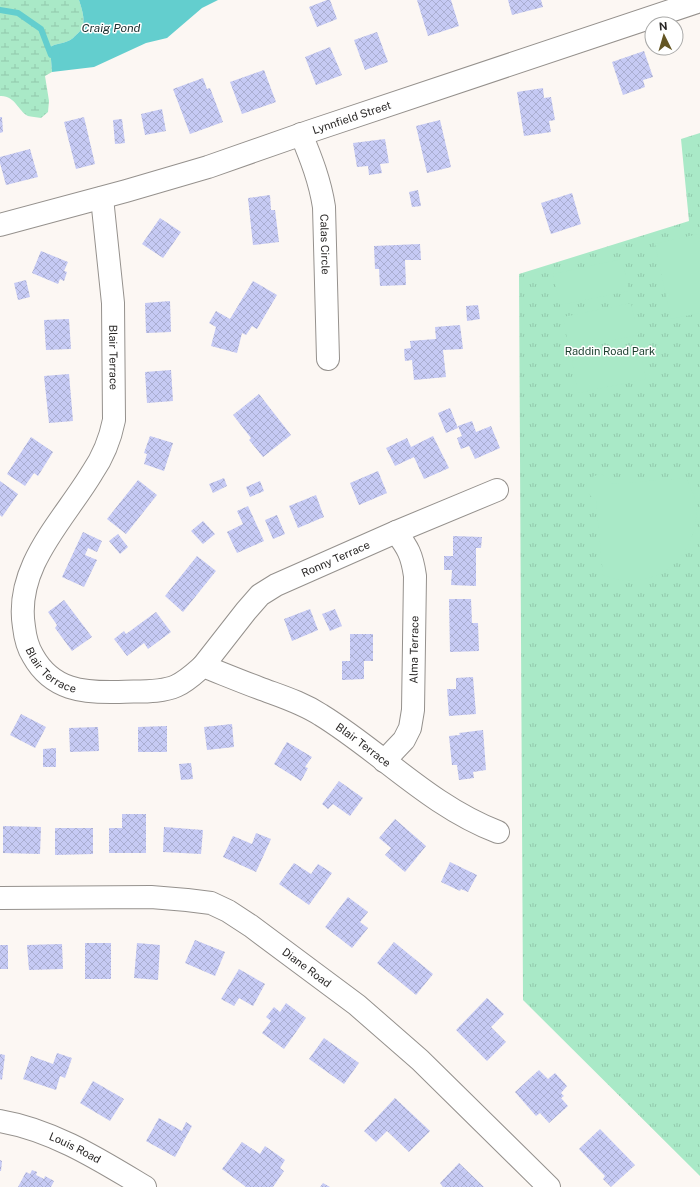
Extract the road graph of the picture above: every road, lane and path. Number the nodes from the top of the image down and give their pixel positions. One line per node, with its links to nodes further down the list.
1 (700, 1): 2 (street, Lynnfield Street)
2 (301, 134): 3 (street, Lynnfield Street); 5 (street, Calas Circle)
3 (102, 198): 4 (street, Lynnfield Street); 8 (street, Blair Terrace)
4 (0, 225)
5 (328, 359)
6 (497, 490): 7 (street, Ronny Terrace)
7 (396, 532): 8 (street, Ronny Terrace); 9 (street, Alma Terrace)
8 (203, 666): 9 (street, Blair Terrace)
9 (384, 761): 10 (street, Blair Terrace)
10 (498, 832)
11 (0, 898): 14 (street, Diane Road)
12 (0, 1121): 13 (street, Louis Road)
13 (146, 1187)
14 (549, 1187)

